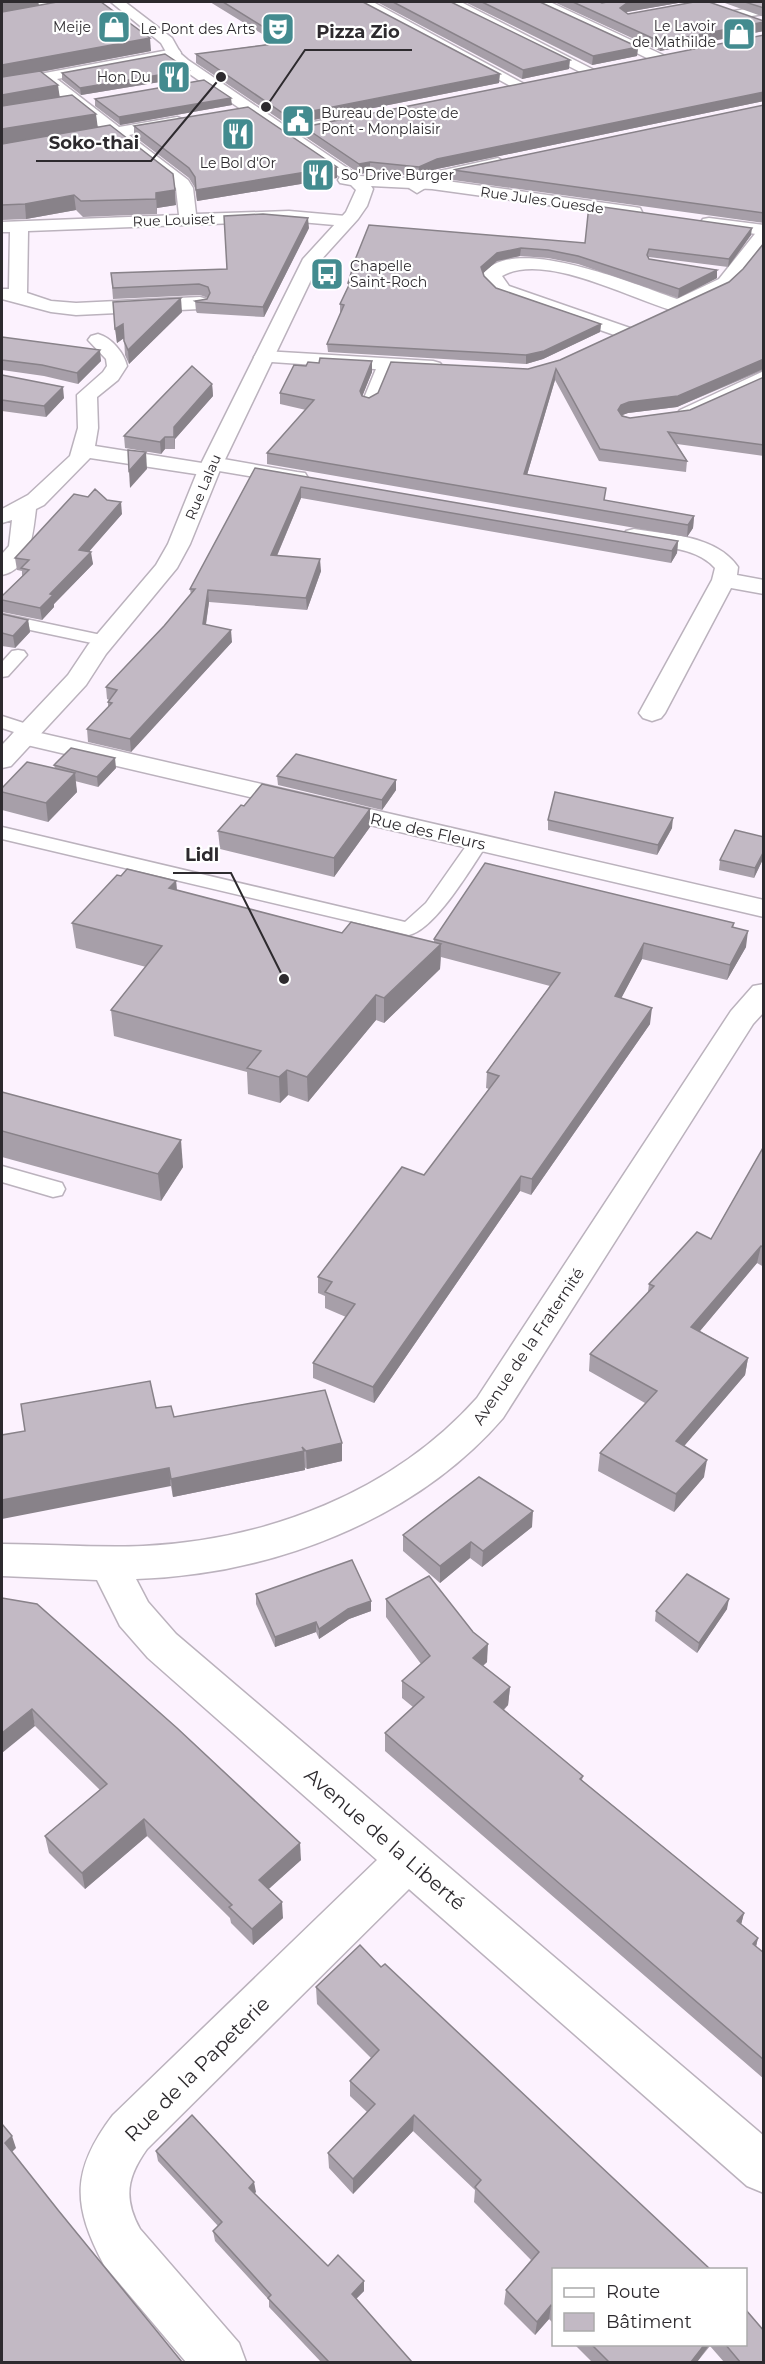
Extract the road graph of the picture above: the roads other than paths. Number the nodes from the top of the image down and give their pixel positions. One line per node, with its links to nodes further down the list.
1 (51, 2): 9 (street)
2 (99, 2): 12 (street)
3 (117, 2): 12 (street)
4 (364, 2): 19 (street)
5 (452, 2): 14 (street)
6 (540, 2): 13 (street)
7 (66, 7): 10 (street)
8 (764, 10): 11 (street)
9 (2, 12)
10 (2, 20)
11 (764, 24)
12 (171, 54): 15 (street); 16 (street)
13 (636, 63)
14 (568, 76)
15 (45, 77): 18 (street); 21 (street)
16 (207, 80): 17 (street); 23 (street)
17 (190, 83)
18 (2, 85)
19 (498, 90)
20 (100, 98): 21 (street)
21 (77, 102): 22 (street); 27 (street)
22 (56, 106)
23 (248, 110): 24 (street); 28 (street)
24 (230, 113)
25 (364, 117): 28 (street)
26 (196, 118): 27 (street)
27 (116, 132): 29 (street); 34 (street)
28 (283, 133): 31 (street)
29 (2, 152)
30 (519, 158): 32 (street)
31 (351, 182): 32 (street); 35 (street, Rue Lalau)
32 (420, 186): 33 (street, Rue Jules Guesde)
33 (656, 215)
34 (188, 219): 35 (street, Rue Louiset); 37 (street, Rue Louiset)
35 (339, 220): 47 (street, Rue Lalau)
36 (692, 220): 38 (street)
37 (7, 226): 41 (street)
38 (762, 228): 40 (street)
39 (711, 270): 40 (lane)
40 (734, 274): 43 (street)
41 (10, 294): 42 (street)
42 (200, 303)
43 (678, 306): 44 (street); 46 (street)
44 (658, 316)
45 (98, 340): 52 (street)
46 (603, 341)
47 (264, 357): 48 (street); 56 (street, Rue Lalau)
48 (385, 364): 49 (street); 53 (lane)
49 (457, 368)
50 (764, 377): 54 (street)
51 (65, 390): 52 (street)
52 (87, 395): 55 (street)
53 (369, 403)
54 (673, 417)
55 (84, 451): 56 (street); 58 (street)
56 (211, 467): 57 (street); 65 (street, Rue Lalau)
57 (321, 482)
58 (25, 507): 59 (street); 61 (street)
59 (2, 517)
60 (614, 533): 62 (street)
61 (2, 568)
62 (724, 580): 63 (street); 68 (street)
63 (764, 587)
64 (2, 619): 65 (lane)
65 (106, 641): 69 (street, Rue Lalau)
66 (18, 656): 67 (lane)
67 (2, 672)
68 (652, 713)
69 (18, 730): 70 (street, Rue Lalau); 72 (street, Rue des Fleurs)
70 (2, 760)
71 (2, 833): 72 (lane)
72 (478, 843): 73 (street, Rue des Fleurs)
73 (764, 909)
74 (764, 993): 78 (street, Avenue de la Fraternité)
75 (2, 1174): 76 (lane)
76 (53, 1189)
77 (2, 1560): 78 (street)
78 (109, 1563): 79 (street, Avenue de la Liberté)
79 (409, 1859): 80 (street, Avenue de la Liberté); 81 (street, Rue de la Papeterie)
80 (764, 2169)
81 (220, 2362)

